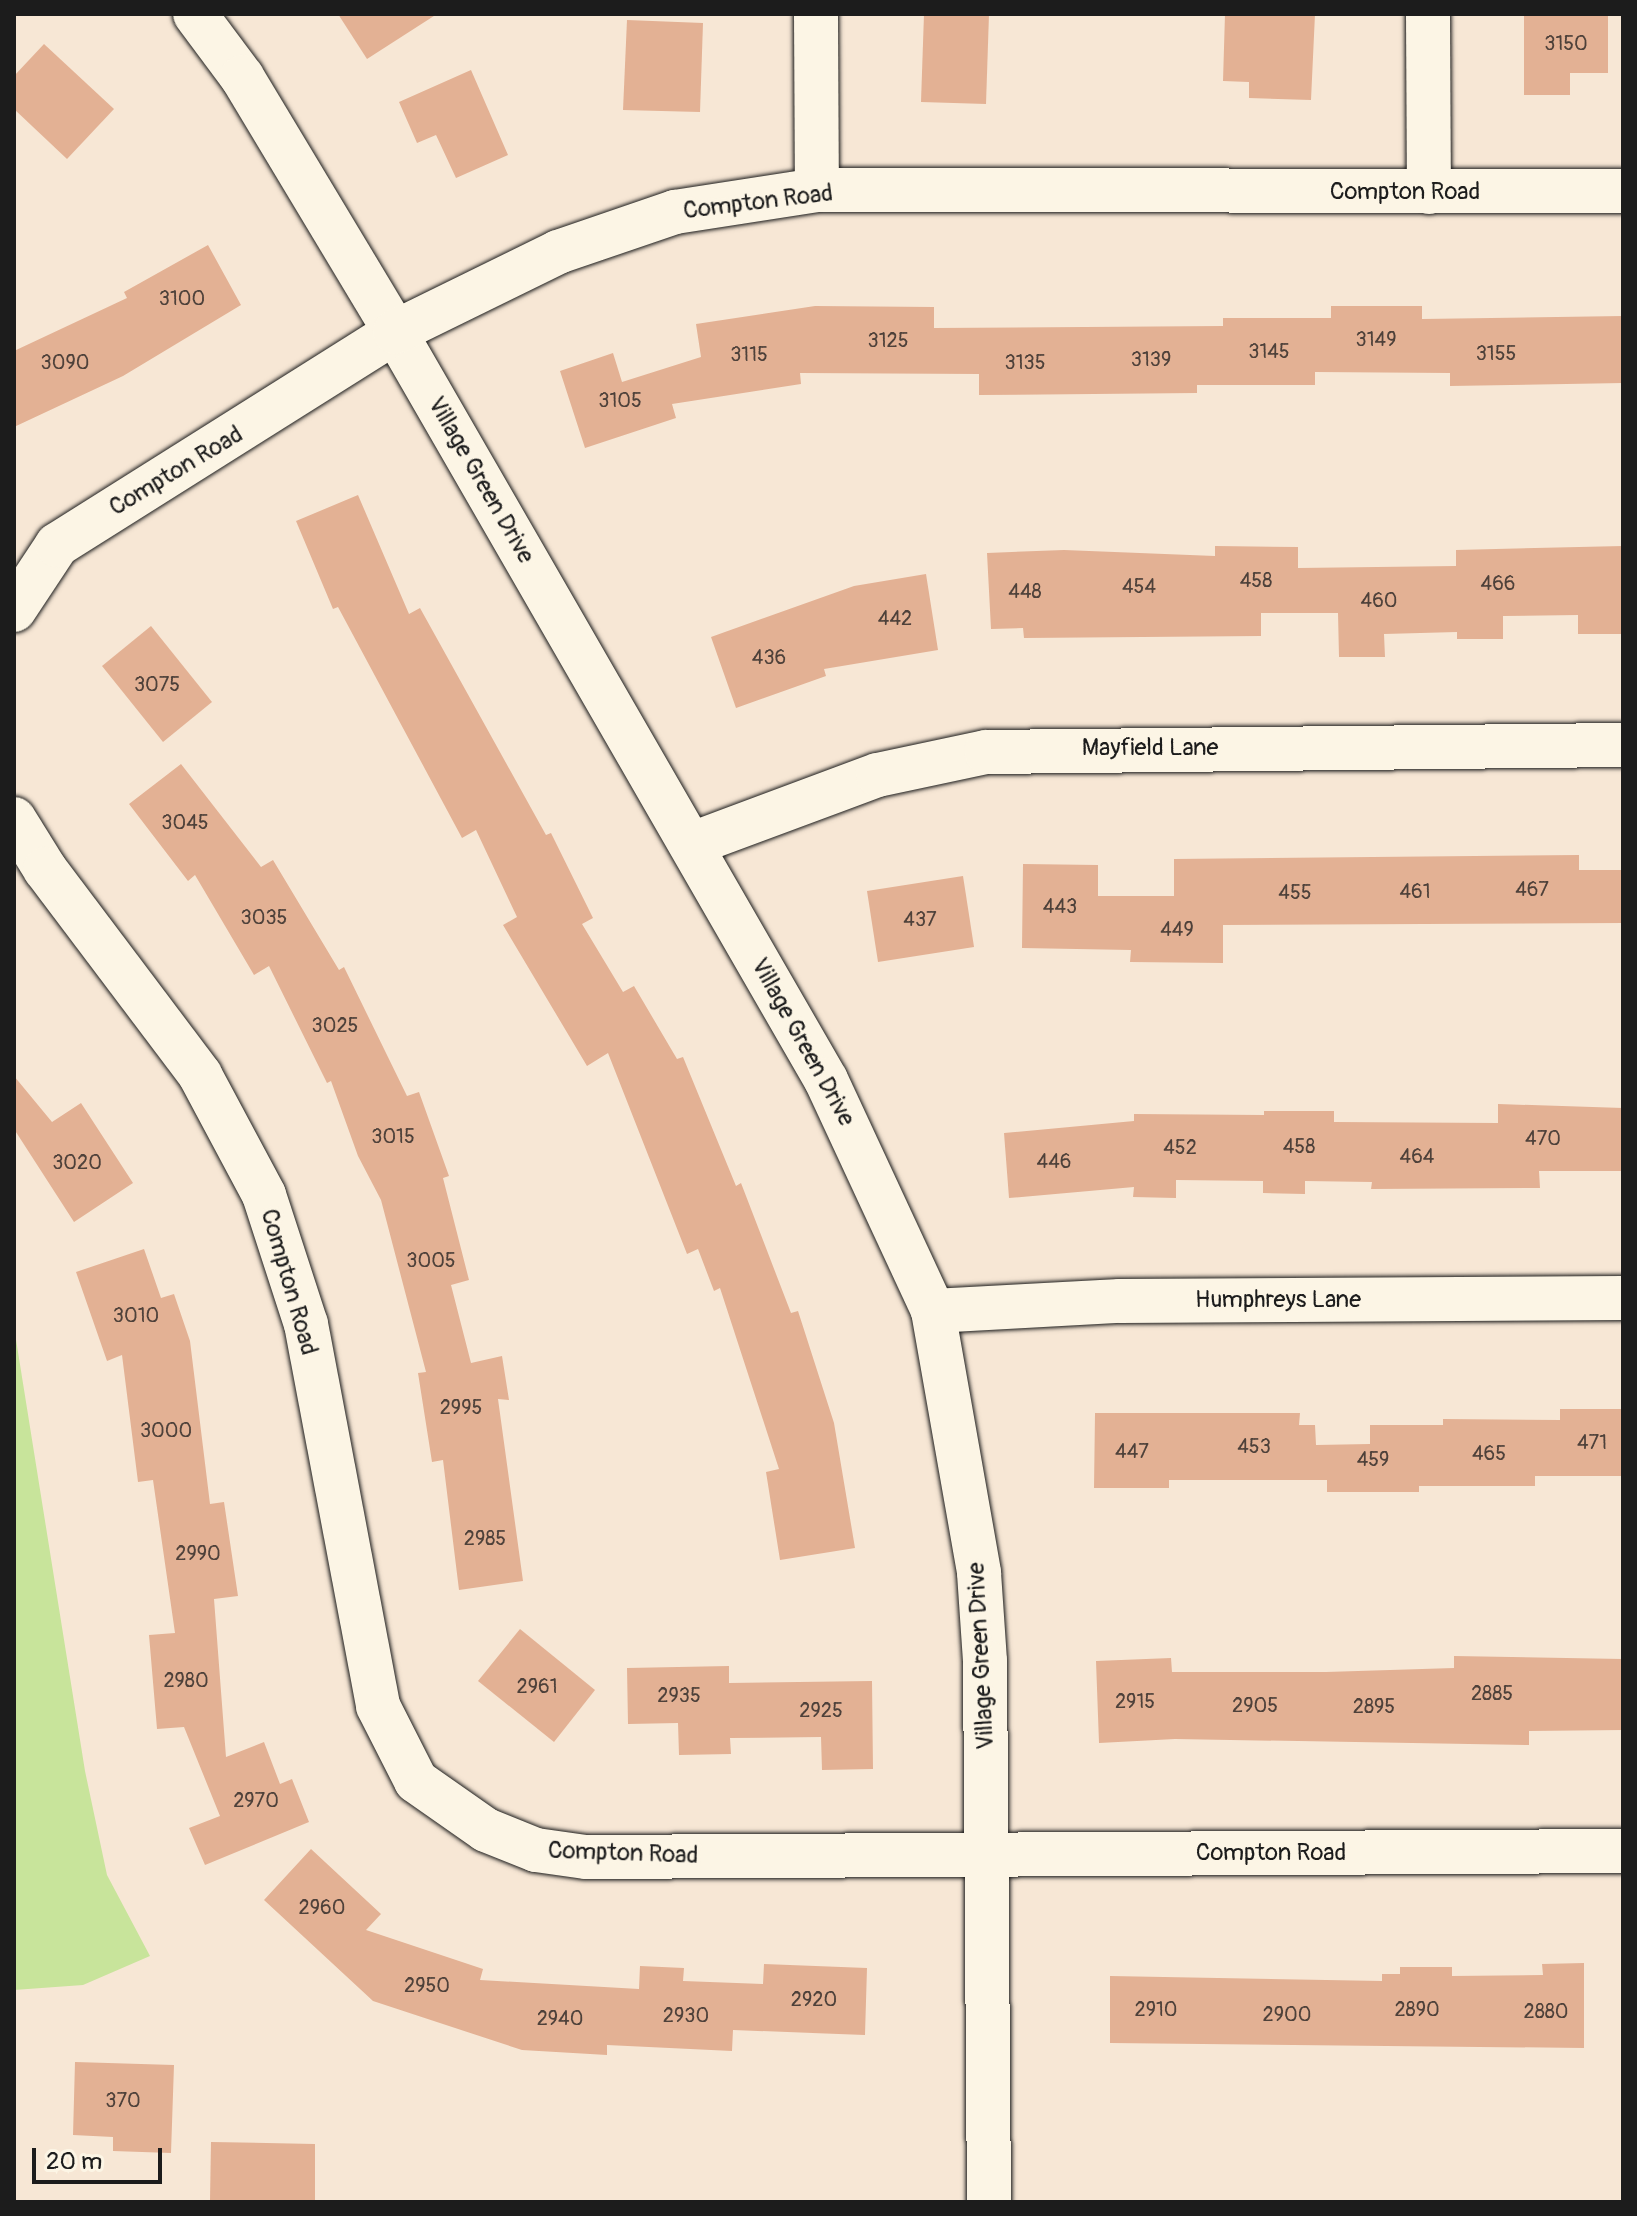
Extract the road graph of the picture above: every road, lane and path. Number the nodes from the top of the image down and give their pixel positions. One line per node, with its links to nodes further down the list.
1 (195, 14): 7 (street, Village Green Drive)
2 (816, 14): 4 (street)
3 (1428, 14): 6 (street)
4 (817, 190): 6 (street, Compton Road); 7 (street, Compton Road)
5 (1623, 191): 6 (street, Compton Road)
6 (1429, 192)
7 (395, 332): 8 (street, Compton Road); 11 (street, Village Green Drive)
8 (14, 610)
9 (1623, 745): 11 (street, Mayfield Lane)
10 (14, 819): 15 (street, Compton Road)
11 (692, 844): 13 (street, Village Green Drive)
12 (1623, 1298): 13 (street, Humphreys Lane)
13 (933, 1311): 15 (street, Village Green Drive)
14 (1623, 1851): 15 (street, Compton Road)
15 (986, 1855): 16 (street, Village Green Drive)
16 (989, 2202)

